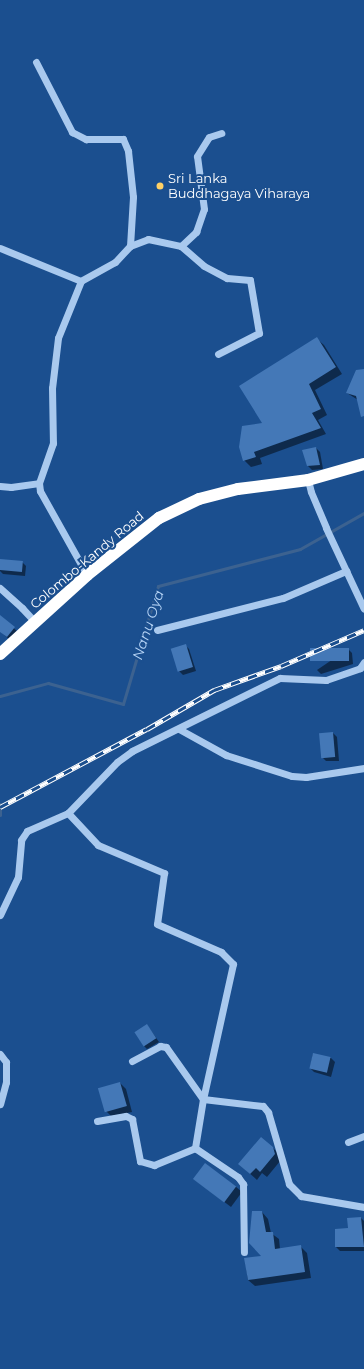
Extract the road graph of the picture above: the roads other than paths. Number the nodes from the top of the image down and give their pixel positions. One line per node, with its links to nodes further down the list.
1 (36, 62): 3 (street)
2 (221, 133): 4 (street)
3 (130, 246): 4 (street); 6 (street)
4 (181, 246): 7 (street)
5 (0, 248): 6 (street)
6 (81, 281): 10 (street)
7 (218, 354)
8 (364, 464): 9 (highway, Colombo-Kandy Road)
9 (308, 480): 12 (street); 13 (highway, Colombo-Kandy Road)
10 (39, 483): 11 (street); 13 (street)
11 (0, 486)
12 (346, 571): 15 (street); 17 (street)
13 (87, 575): 16 (highway, Colombo-Kandy Road)
14 (0, 588): 16 (street)
15 (364, 609)
16 (35, 622): 18 (highway, Colombo-Kandy Road)
17 (157, 630)
18 (0, 654)
19 (364, 662): 20 (street)
20 (179, 729): 21 (street); 22 (street)
21 (364, 768)
22 (68, 813): 23 (street); 26 (street)
23 (0, 915)
24 (0, 1054): 27 (street)
25 (132, 1061): 26 (street)
26 (203, 1099): 31 (street); 32 (street)
27 (0, 1104)
28 (97, 1121): 31 (street)
29 (364, 1136): 30 (street)
30 (348, 1142)
31 (195, 1148): 33 (street)
32 (364, 1207)
33 (244, 1252)

